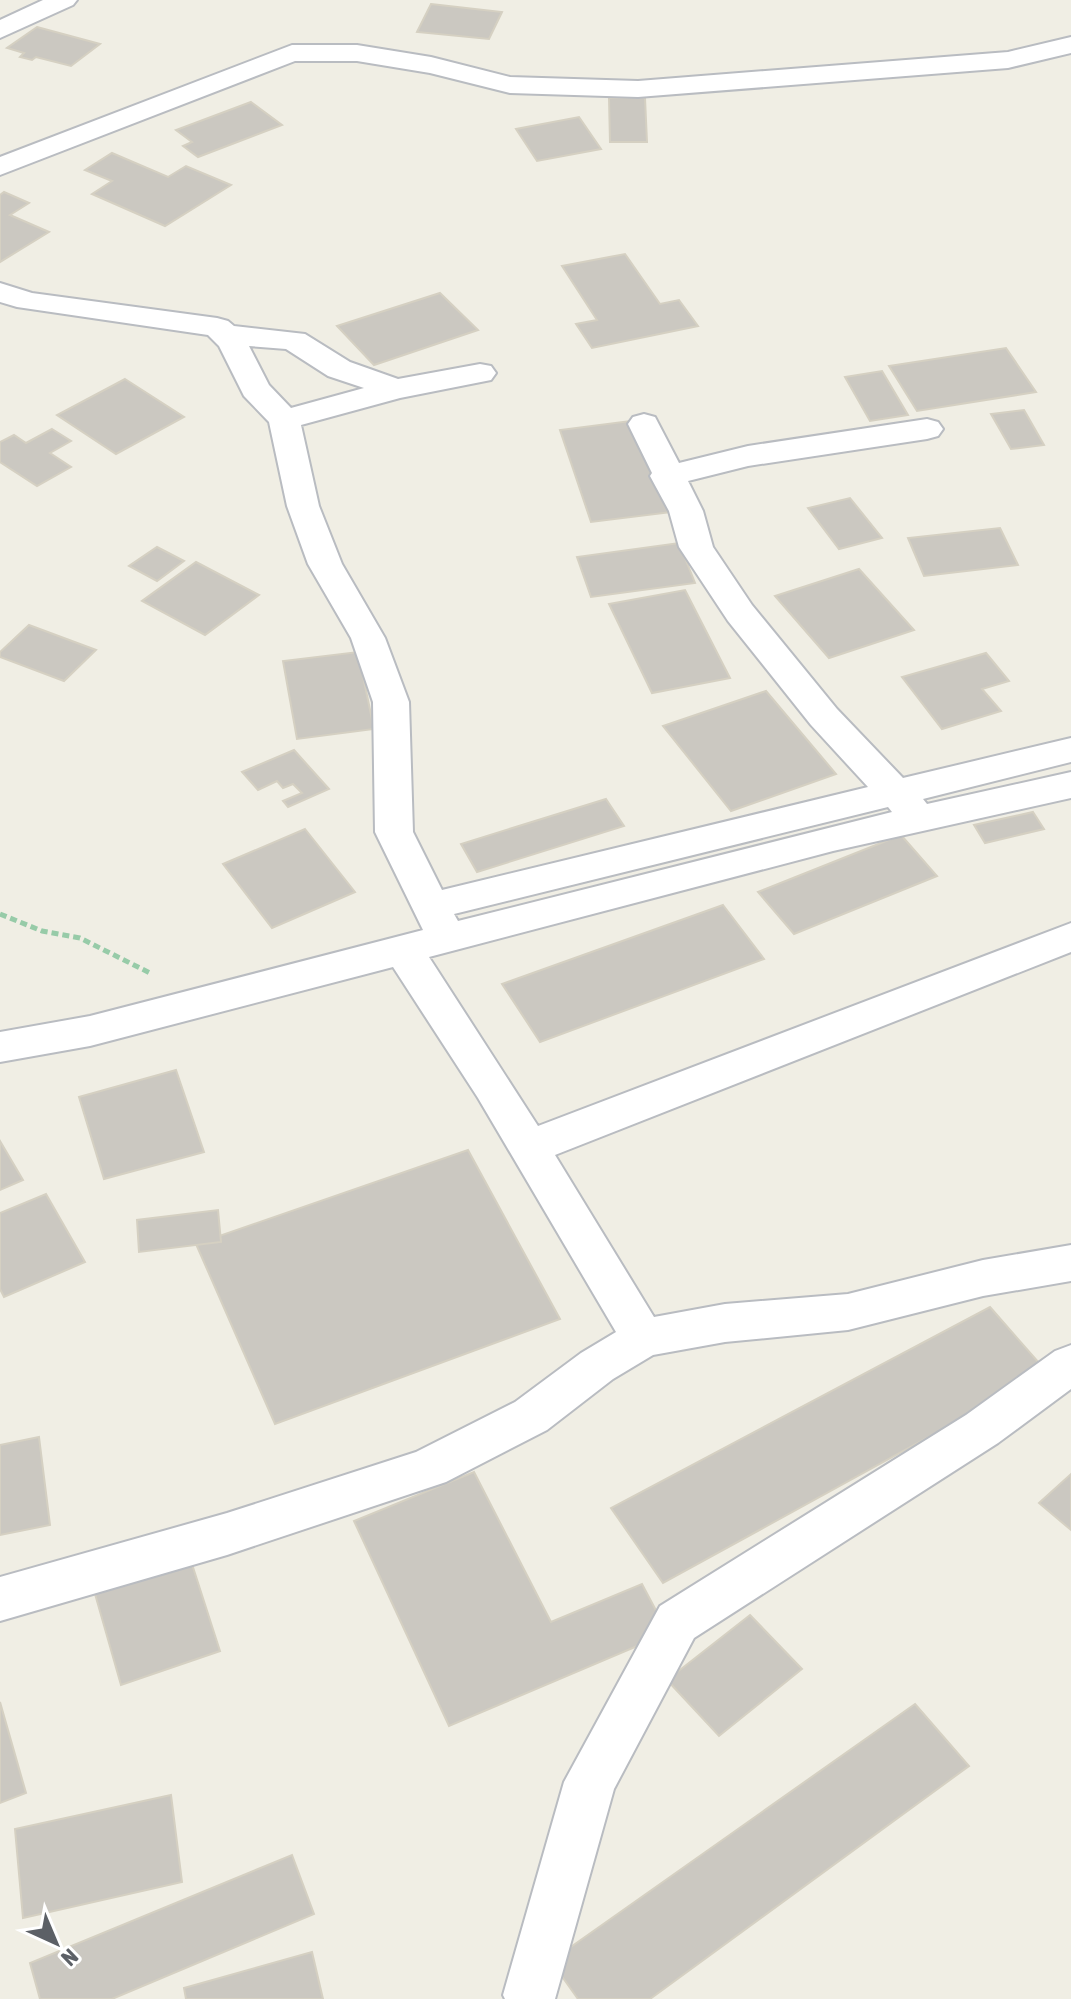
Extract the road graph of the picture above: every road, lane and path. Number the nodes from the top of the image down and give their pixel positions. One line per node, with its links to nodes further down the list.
1 (64, 0): 2 (street)
2 (0, 30)
3 (1071, 45): 4 (street)
4 (0, 167)
5 (0, 292): 6 (street)
6 (225, 335): 8 (street); 9 (street)
7 (480, 373): 8 (street)
8 (396, 389): 9 (street)
9 (284, 420): 17 (street)
10 (644, 424): 12 (street)
11 (927, 429): 12 (street)
12 (666, 476): 15 (street)
13 (1071, 750): 15 (street)
14 (1071, 785): 15 (street)
15 (908, 806): 17 (street)
16 (0, 914): 20 (path)
17 (439, 922): 19 (street)
18 (1071, 937): 22 (street)
19 (403, 950): 20 (street); 22 (street)
20 (195, 1004): 21 (street)
21 (0, 1047)
22 (530, 1147): 24 (street)
23 (1064, 1273): 24 (street)
24 (643, 1338): 26 (street)
25 (1071, 1364): 27 (street)
26 (0, 1599)
27 (530, 1995)

